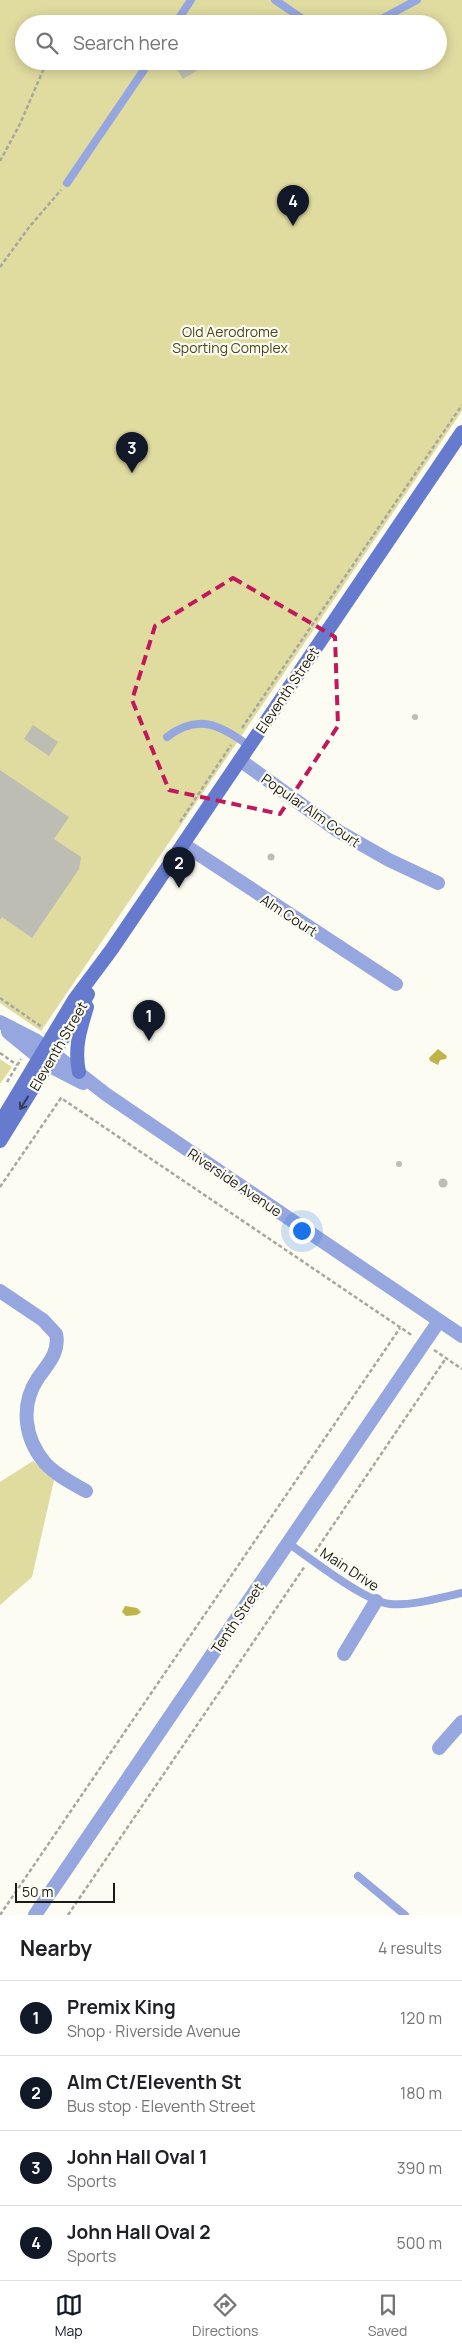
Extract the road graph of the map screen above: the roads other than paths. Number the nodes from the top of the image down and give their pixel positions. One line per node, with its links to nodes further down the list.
1 (191, 0): 4 (lane)
2 (275, 0): 5 (lane)
3 (417, 0): 6 (lane)
4 (181, 15)
5 (297, 15)
6 (389, 15)
7 (144, 70): 8 (lane)
8 (68, 183)
9 (462, 432): 11 (main road, Eleventh Street)
10 (167, 737): 11 (lane)
11 (250, 746): 12 (main road, Eleventh Street)
12 (240, 760): 13 (main road, Eleventh Street); 14 (street, Popular Alm Court)
13 (183, 844): 15 (main road, Eleventh Street); 17 (street, Alm Court)
14 (438, 883)
15 (112, 949): 16 (main road, Eleventh Street); 19 (main road, Eleventh Street)
16 (96, 978): 19 (main road, Eleventh Street); 20 (main road)
17 (396, 984)
18 (0, 1023): 19 (street, Riverside Avenue)
19 (46, 1056): 20 (street, Riverside Avenue); 21 (street, Riverside Avenue); 22 (main road, Eleventh Street); 23 (main road, Eleventh Street, one-way to 23)
20 (79, 1072): 21 (street, Riverside Avenue)
21 (106, 1095): 25 (street, Riverside Avenue)
22 (0, 1123)
23 (0, 1141)
24 (0, 1291): 27 (street)
25 (439, 1321): 26 (street, Riverside Avenue); 28 (street, Tenth Street)
26 (462, 1336)
27 (86, 1492)
28 (288, 1543): 30 (lane, Main Drive); 35 (street, Tenth Street)
29 (462, 1593): 30 (lane, Main Drive)
30 (376, 1601): 31 (street)
31 (344, 1654)
32 (462, 1722): 33 (street)
33 (439, 1748)
34 (358, 1876): 36 (lane)
35 (35, 1915)
36 (405, 1915)

